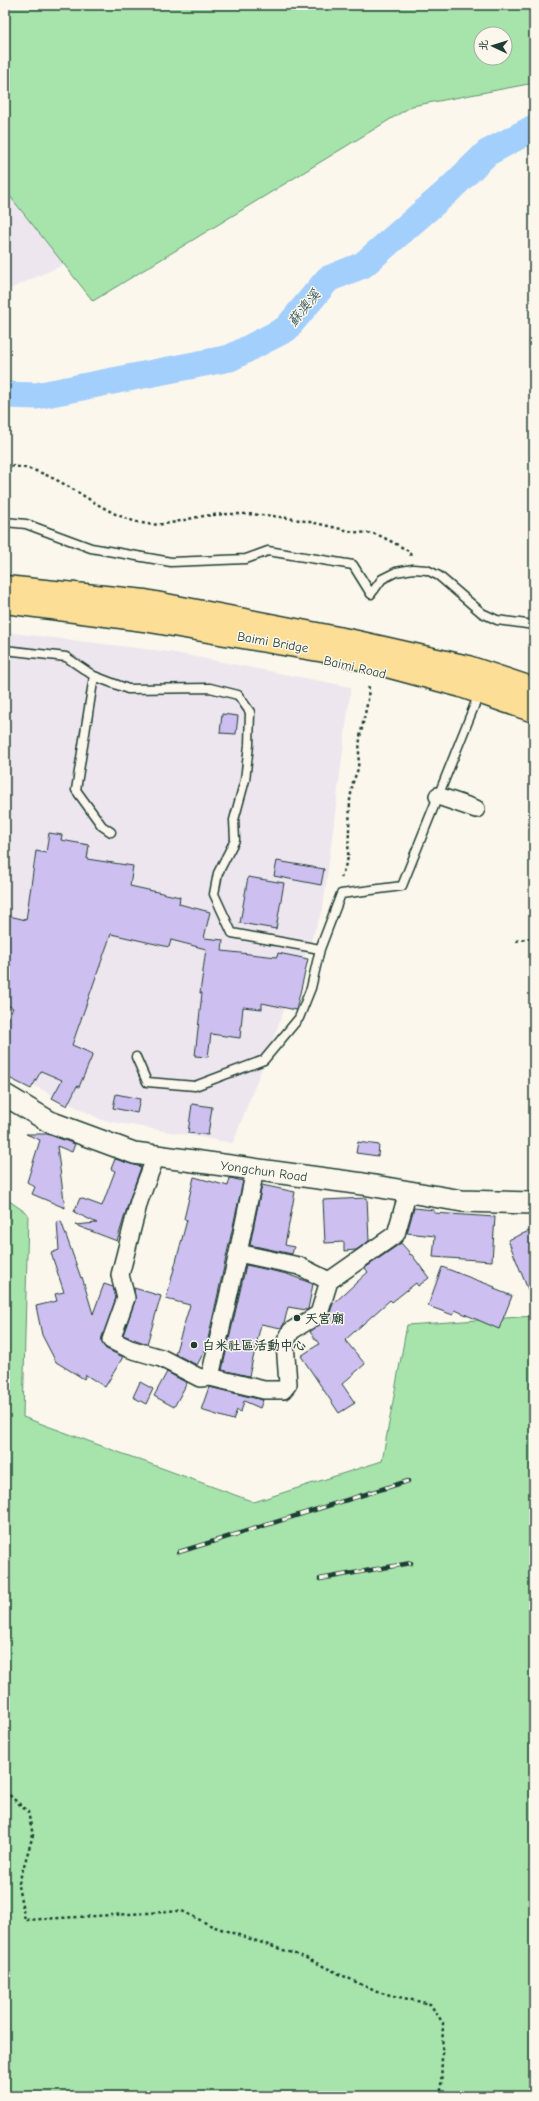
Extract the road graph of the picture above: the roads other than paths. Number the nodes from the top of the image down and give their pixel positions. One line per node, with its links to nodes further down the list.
1 (5, 522): 5 (lane)
2 (5, 587): 8 (main road, Baimi Bridge)
3 (5, 602): 10 (main road, Baimi Bridge)
4 (5, 611): 9 (street, Baimi Road)
5 (534, 625)
6 (5, 650): 7 (lane)
7 (94, 676): 14 (lane); 15 (lane)
8 (534, 690)
9 (477, 700): 11 (street, Baimi Road); 12 (lane)
10 (534, 711)
11 (534, 719)
12 (438, 796): 13 (street); 15 (lane)
13 (476, 809)
14 (111, 832)
15 (320, 949): 16 (lane)
16 (136, 1057)
17 (5, 1095): 18 (street, Yongchun Road)
18 (156, 1156): 19 (street, Yongchun Road); 24 (street)
19 (255, 1170): 20 (street, Yongchun Road); 22 (street)
20 (408, 1192): 21 (street, Yongchun Road); 23 (street)
21 (534, 1203)
22 (238, 1253): 23 (street); 24 (street)
23 (329, 1281): 24 (street)
24 (210, 1377)

